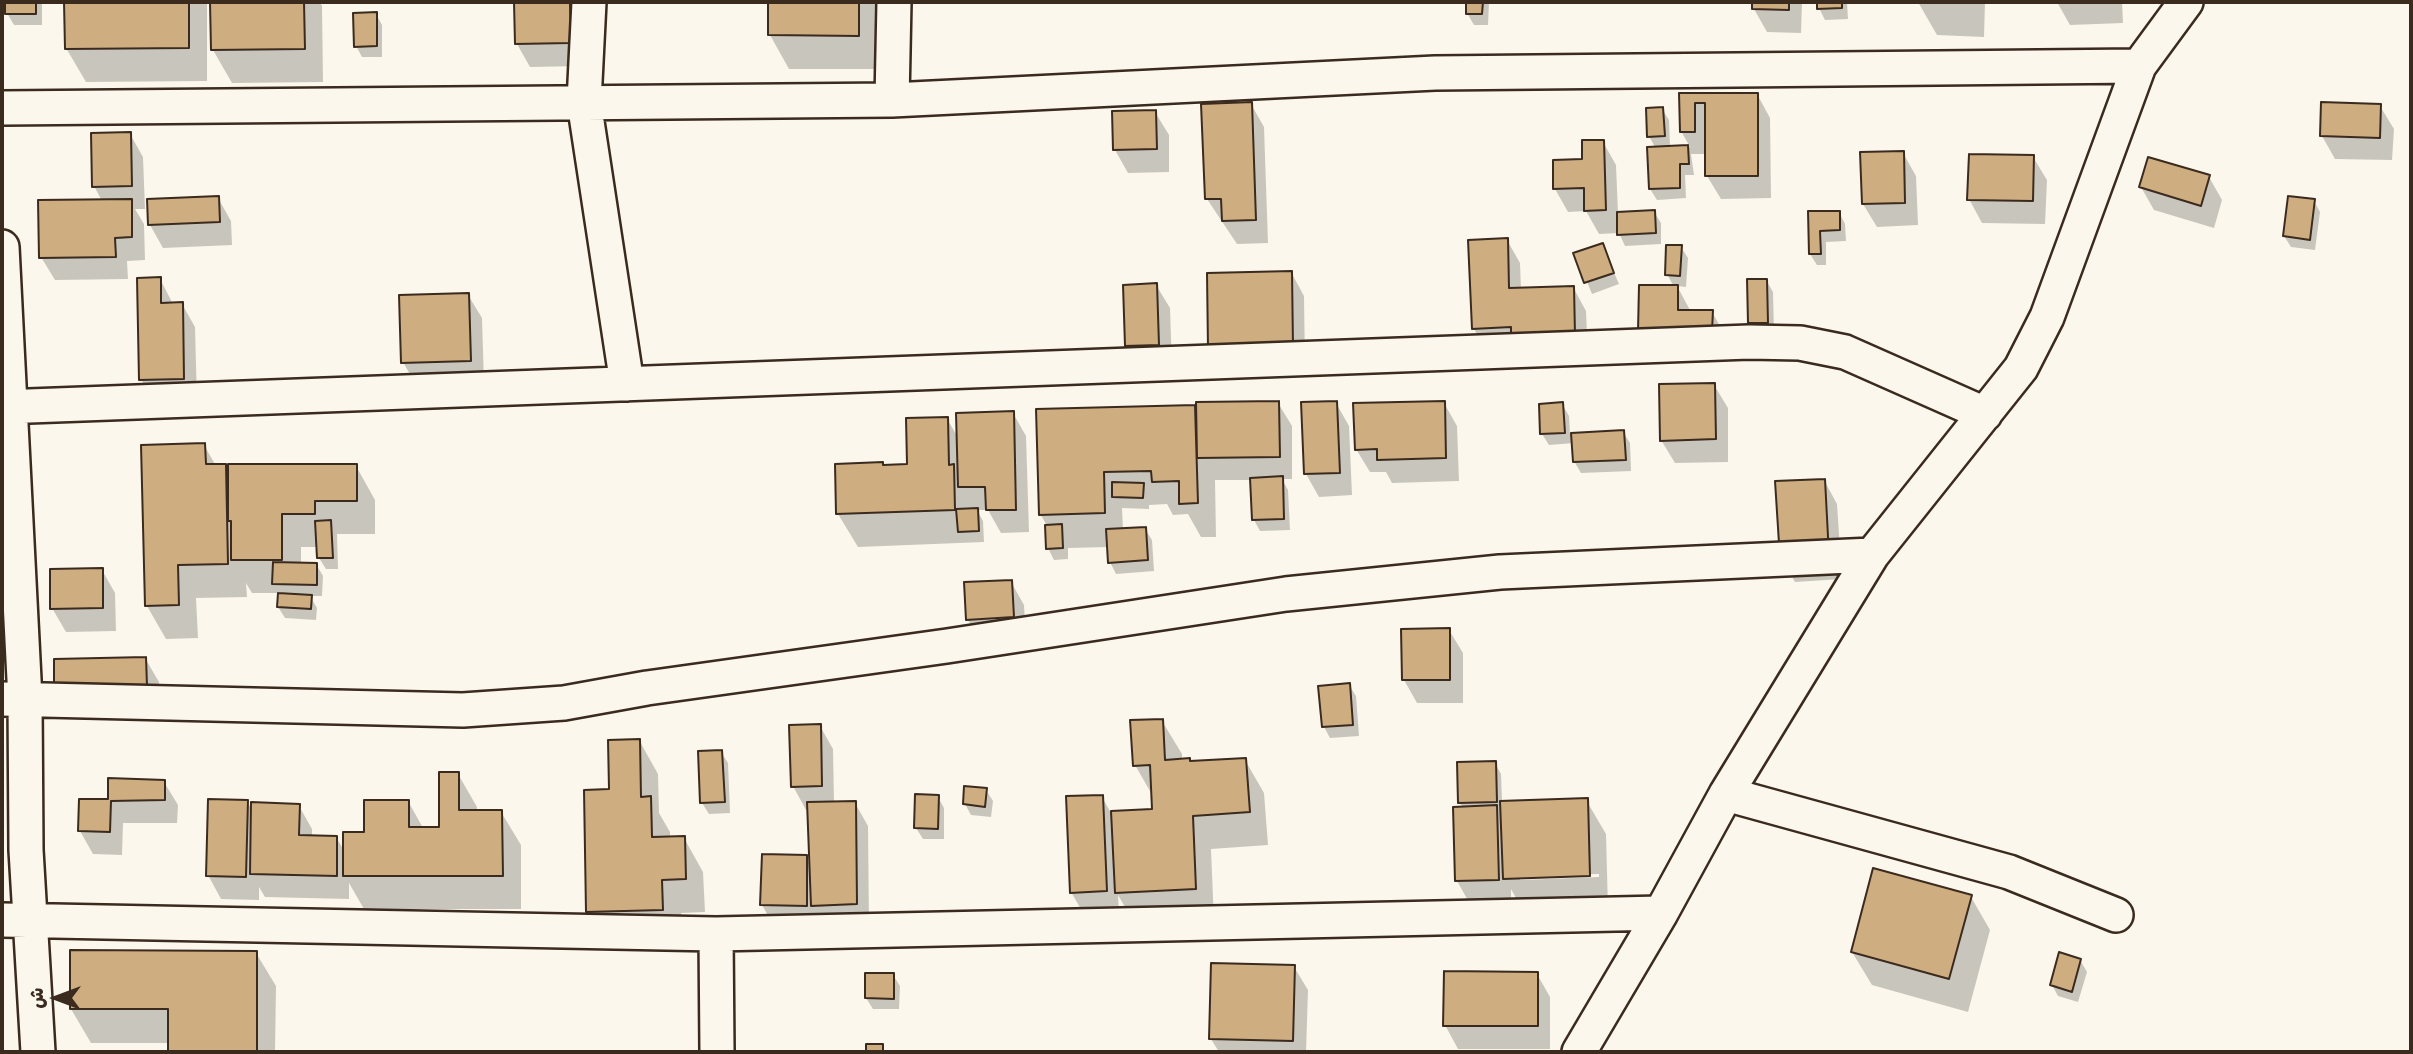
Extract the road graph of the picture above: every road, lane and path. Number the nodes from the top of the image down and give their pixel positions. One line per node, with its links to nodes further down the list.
1 (589, 2): 6 (street)
2 (894, 2): 5 (street)
3 (2186, 2): 4 (street)
4 (2139, 66): 5 (street); 11 (street)
5 (892, 100): 6 (street)
6 (584, 102): 7 (street); 9 (street)
7 (2, 108)
8 (2, 247): 10 (street)
9 (627, 384): 10 (street); 11 (street)
10 (6, 407): 13 (street)
11 (1985, 414): 12 (street)
12 (1872, 555): 13 (street); 14 (street)
13 (13, 699): 17 (street)
14 (1726, 794): 15 (street); 16 (street)
15 (1661, 913): 18 (street); 21 (street)
16 (2116, 915)
17 (16, 920): 18 (street); 19 (street)
18 (716, 934): 20 (street)
19 (38, 1052)
20 (717, 1052)
21 (1579, 1052)

